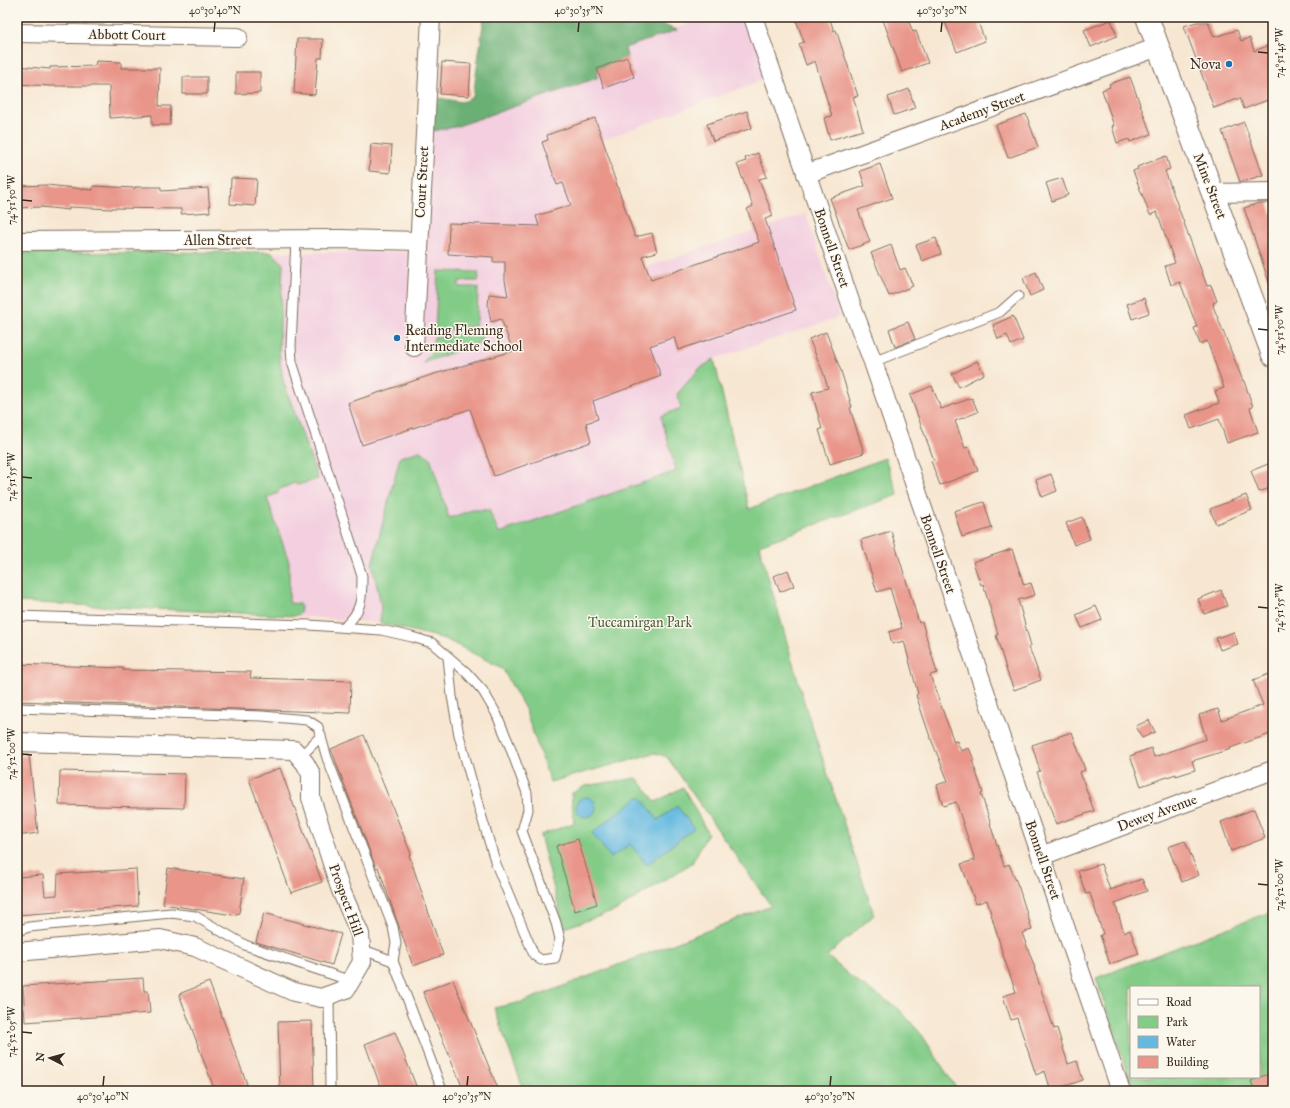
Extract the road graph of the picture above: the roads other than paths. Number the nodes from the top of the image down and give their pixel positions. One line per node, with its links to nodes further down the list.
1 (431, 17): 12 (street, Court Street)
2 (753, 17): 7 (street, Bonnell Street)
3 (1147, 17): 6 (street, Mine Street)
4 (17, 33): 5 (street, Abbott Court)
5 (238, 37)
6 (1158, 48): 7 (street, Academy Street); 9 (street, Mine Street)
7 (806, 174): 16 (street, Bonnell Street)
8 (1273, 192): 9 (street)
9 (1212, 193): 15 (street, Mine Street)
10 (296, 240): 11 (street, Allen Street); 12 (street, Allen Street); 18 (lane)
11 (17, 241)
12 (419, 241): 14 (street, Court Street)
13 (1018, 296): 16 (lane)
14 (414, 346)
15 (1273, 355)
16 (873, 362): 25 (street, Bonnell Street)
17 (17, 616): 18 (lane)
18 (344, 627): 19 (lane)
19 (448, 657): 19 (lane)
20 (17, 708): 21 (lane)
21 (321, 736): 23 (lane); 29 (lane)
22 (17, 742): 23 (street)
23 (300, 757): 27 (street, Prospect Hill)
24 (1273, 770): 25 (street, Dewey Avenue)
25 (1041, 856): 34 (street, Bonnell Street)
26 (17, 931): 30 (lane)
27 (362, 949): 29 (lane); 30 (street, Prospect Hill)
28 (17, 952): 31 (street, Prospect Hill)
29 (393, 961): 32 (lane)
30 (350, 981): 31 (street, Prospect Hill)
31 (329, 995): 33 (lane)
32 (442, 1090)
33 (330, 1091)
34 (1121, 1091)

